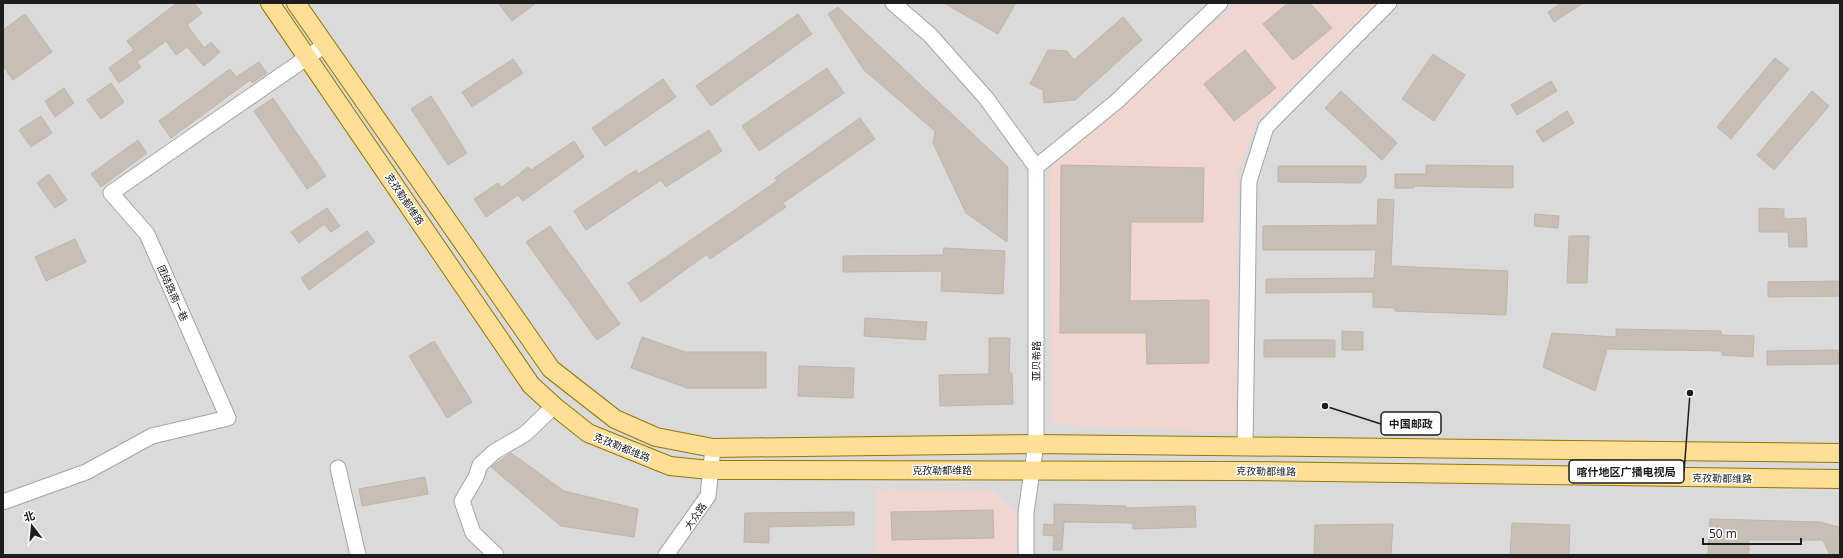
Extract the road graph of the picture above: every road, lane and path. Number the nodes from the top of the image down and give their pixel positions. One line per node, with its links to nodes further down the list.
1 (270, 3): 7 (main road, 克孜勒都维路)
2 (296, 3): 6 (main road)
3 (893, 3): 8 (street)
4 (1220, 3): 8 (street)
5 (1389, 3): 12 (street)
6 (325, 45): 7 (street, 团结路南一巷); 11 (main road)
7 (308, 57): 9 (main road, 克孜勒都维路); 18 (street, 团结路南一巷)
8 (1036, 167): 10 (street, 亚贝希路)
9 (554, 406): 15 (main road, 克孜勒都维路); 20 (street)
10 (1036, 444): 11 (main road); 12 (main road); 16 (street, 亚贝希路)
11 (713, 448): 15 (street, 大众路)
12 (1245, 448): 13 (main road)
13 (1840, 453)
14 (338, 468): 19 (street)
15 (710, 470): 16 (main road, 克孜勒都维路); 21 (street, 大众路)
16 (1031, 470): 17 (main road, 克孜勒都维路); 22 (street, 亚贝希路)
17 (1840, 479)
18 (3, 502)
19 (358, 555)
20 (495, 555)
21 (666, 555)
22 (1026, 555)

